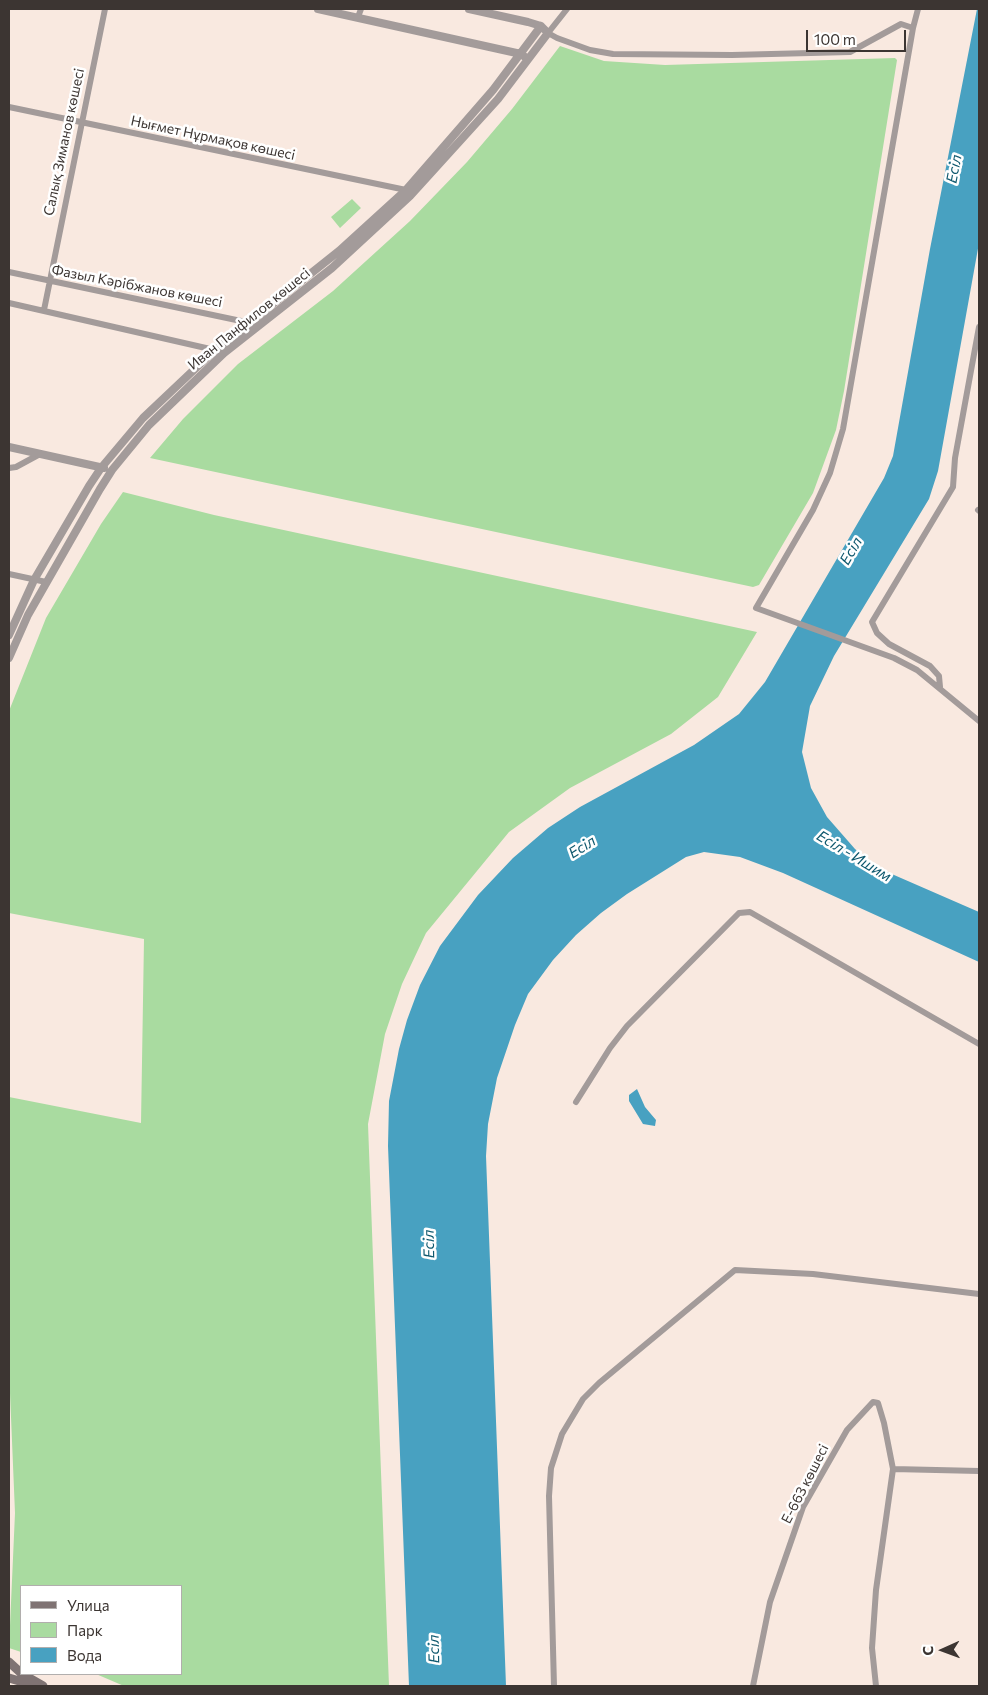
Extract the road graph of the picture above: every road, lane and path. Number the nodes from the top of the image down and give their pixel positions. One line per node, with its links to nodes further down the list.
1 (105, 9): 14 (street, Салық Зиманов көшесі)
2 (318, 9): 7 (street)
3 (360, 9): 7 (street)
4 (469, 9): 8 (street)
5 (567, 9): 10 (street)
6 (918, 9): 9 (street)
7 (358, 17): 11 (street)
8 (541, 26): 10 (street); 11 (street, Иван Панфилов көшесі)
9 (913, 28): 10 (street); 33 (street)
10 (548, 33): 12 (street, Иван Панфилов көшесі)
11 (521, 54): 12 (street); 15 (street, Иван Панфилов көшесі)
12 (528, 60): 15 (street, Иван Панфилов көшесі)
13 (9, 108): 14 (street, Нығмет Нұрмақов көшесі)
14 (81, 123): 15 (street, Нығмет Нұрмақов көшесі); 17 (street, Салық Зиманов көшесі)
15 (408, 193): 20 (street, Иван Панфилов көшесі)
16 (9, 272): 17 (street, Фазыл Кәрібжанов көшесі)
17 (49, 281): 19 (street, Салық Зиманов көшесі); 20 (street, Фазыл Кәрібжанов көшесі)
18 (9, 303): 19 (street)
19 (44, 310): 22 (street)
20 (256, 324): 22 (street, Иван Панфилов көшесі)
21 (979, 327): 33 (street)
22 (220, 351): 26 (street, Иван Панфилов көшесі); 27 (street, Иван Панфилов көшесі)
23 (9, 448): 24 (street)
24 (40, 454): 25 (street); 26 (street)
25 (9, 468)
26 (101, 468): 27 (street); 29 (street, Иван Панфилов көшесі)
27 (112, 470): 30 (street, Иван Панфилов көшесі)
28 (9, 574): 29 (street)
29 (34, 580): 30 (street); 31 (street, Иван Панфилов көшесі)
30 (46, 582): 32 (street, Иван Панфилов көшесі)
31 (9, 634)
32 (9, 658)
33 (940, 688): 34 (street)
34 (979, 721)
35 (979, 1044): 36 (street)
36 (576, 1102)
37 (979, 1294): 46 (street)
38 (892, 1468): 39 (street); 47 (street, Е-663 көшесі); 48 (street, Е-663 көшесі)
39 (979, 1471)
40 (9, 1662): 41 (main road)
41 (20, 1672)
42 (24, 1675): 45 (main road)
43 (9, 1678): 44 (main road)
44 (36, 1686)
45 (43, 1686)
46 (554, 1686)
47 (753, 1686)
48 (876, 1686)

